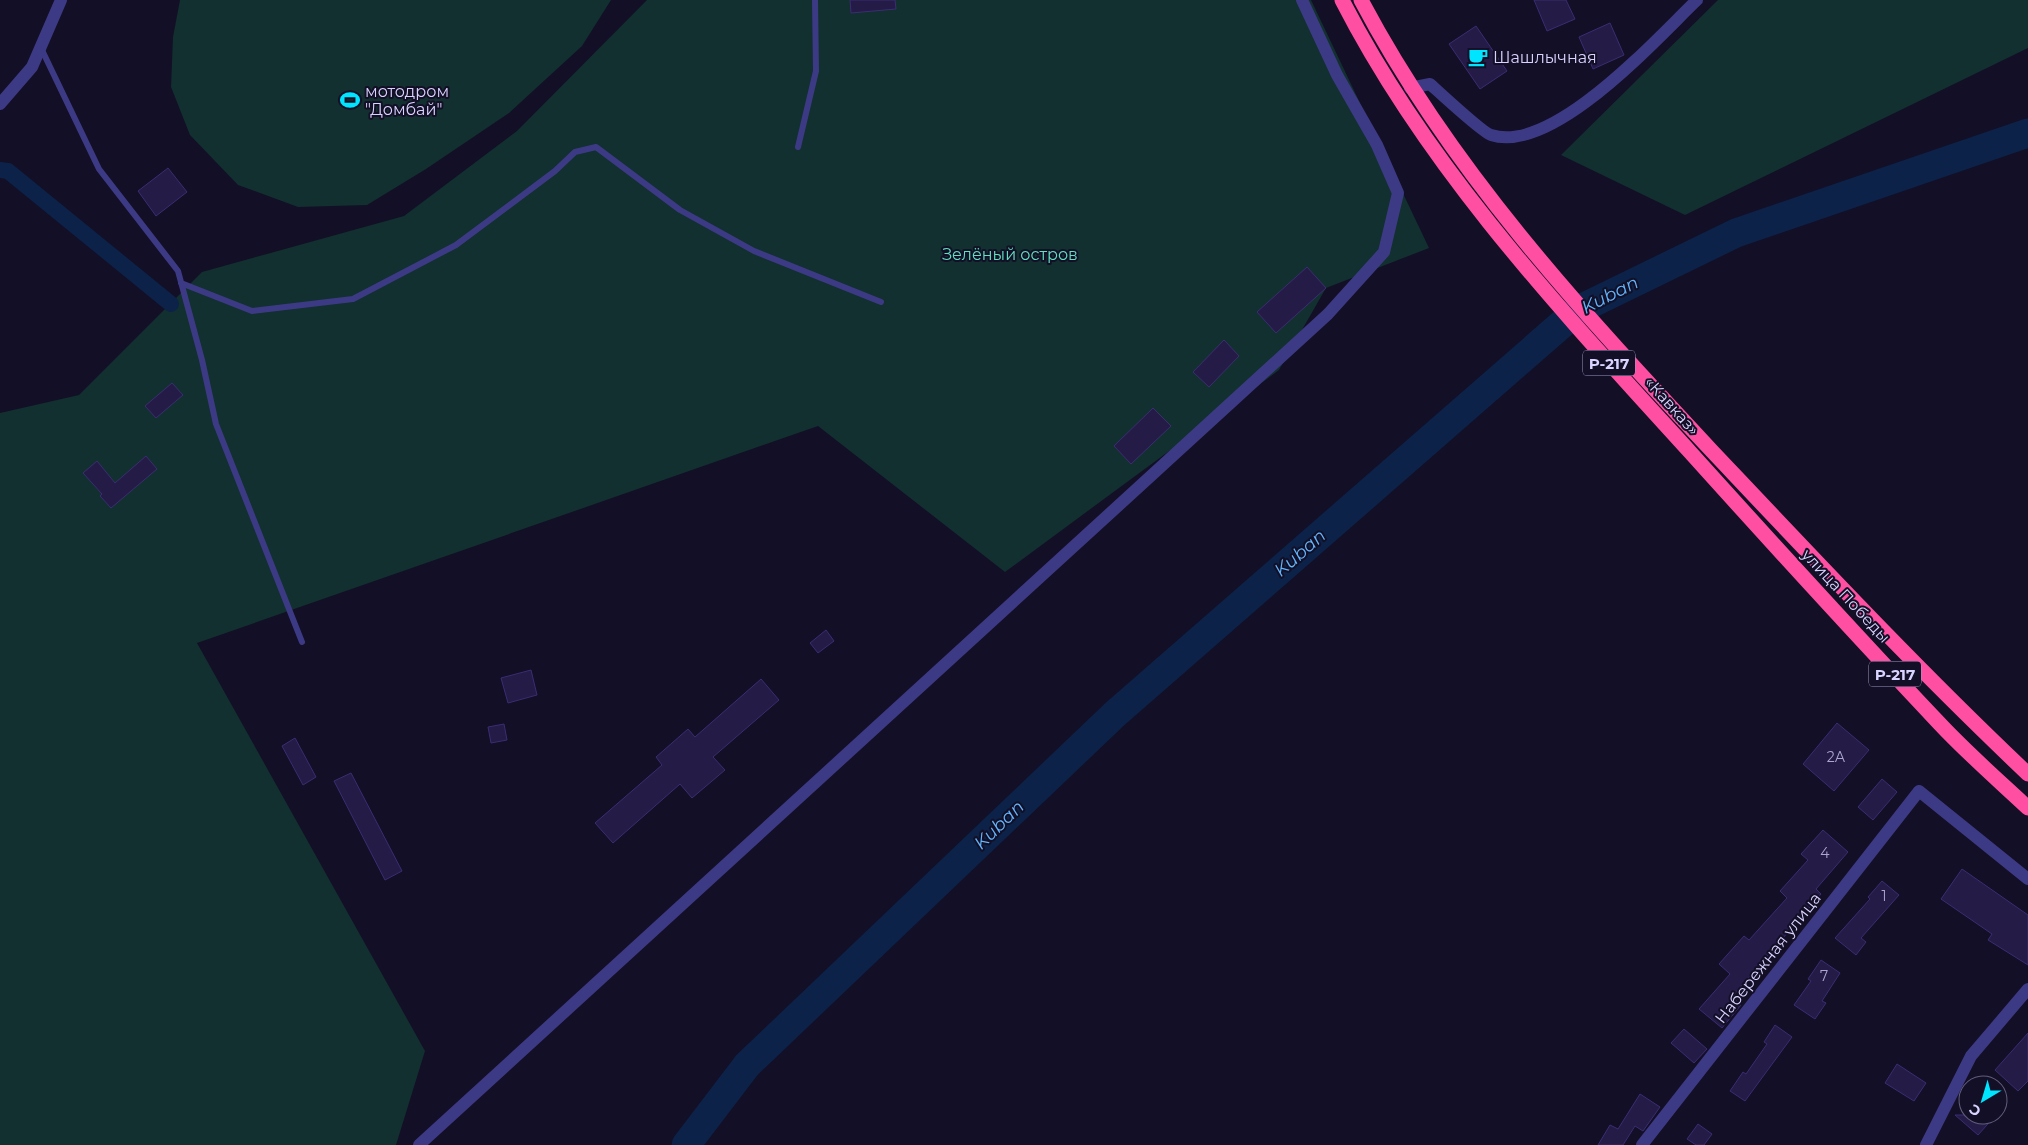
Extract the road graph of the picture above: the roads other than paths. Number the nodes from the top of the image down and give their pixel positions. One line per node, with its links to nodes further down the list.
1 (61, 0): 7 (street)
2 (815, 0): 10 (lane)
3 (1302, 0): 20 (street)
4 (1342, 0): 14 (highway, «Кавказ» / Р-217)
5 (1361, 0): 8 (highway, Р-217)
6 (1697, 0): 8 (street)
7 (41, 47): 9 (street); 11 (lane)
8 (1410, 88): 13 (highway, «Кавказ» / Р-217)
9 (0, 104)
10 (798, 147)
11 (181, 283): 12 (lane); 15 (lane)
12 (881, 302)
13 (1775, 518): 16 (highway, улица Победы / Р-217)
14 (1766, 535): 17 (highway, улица Победы / Р-217)
15 (302, 642)
16 (2028, 774)
17 (2028, 808)
18 (2028, 879): 21 (street, Набережная улица)
19 (2028, 989): 22 (street)
20 (419, 1145)
21 (1642, 1145)
22 (1926, 1145)

